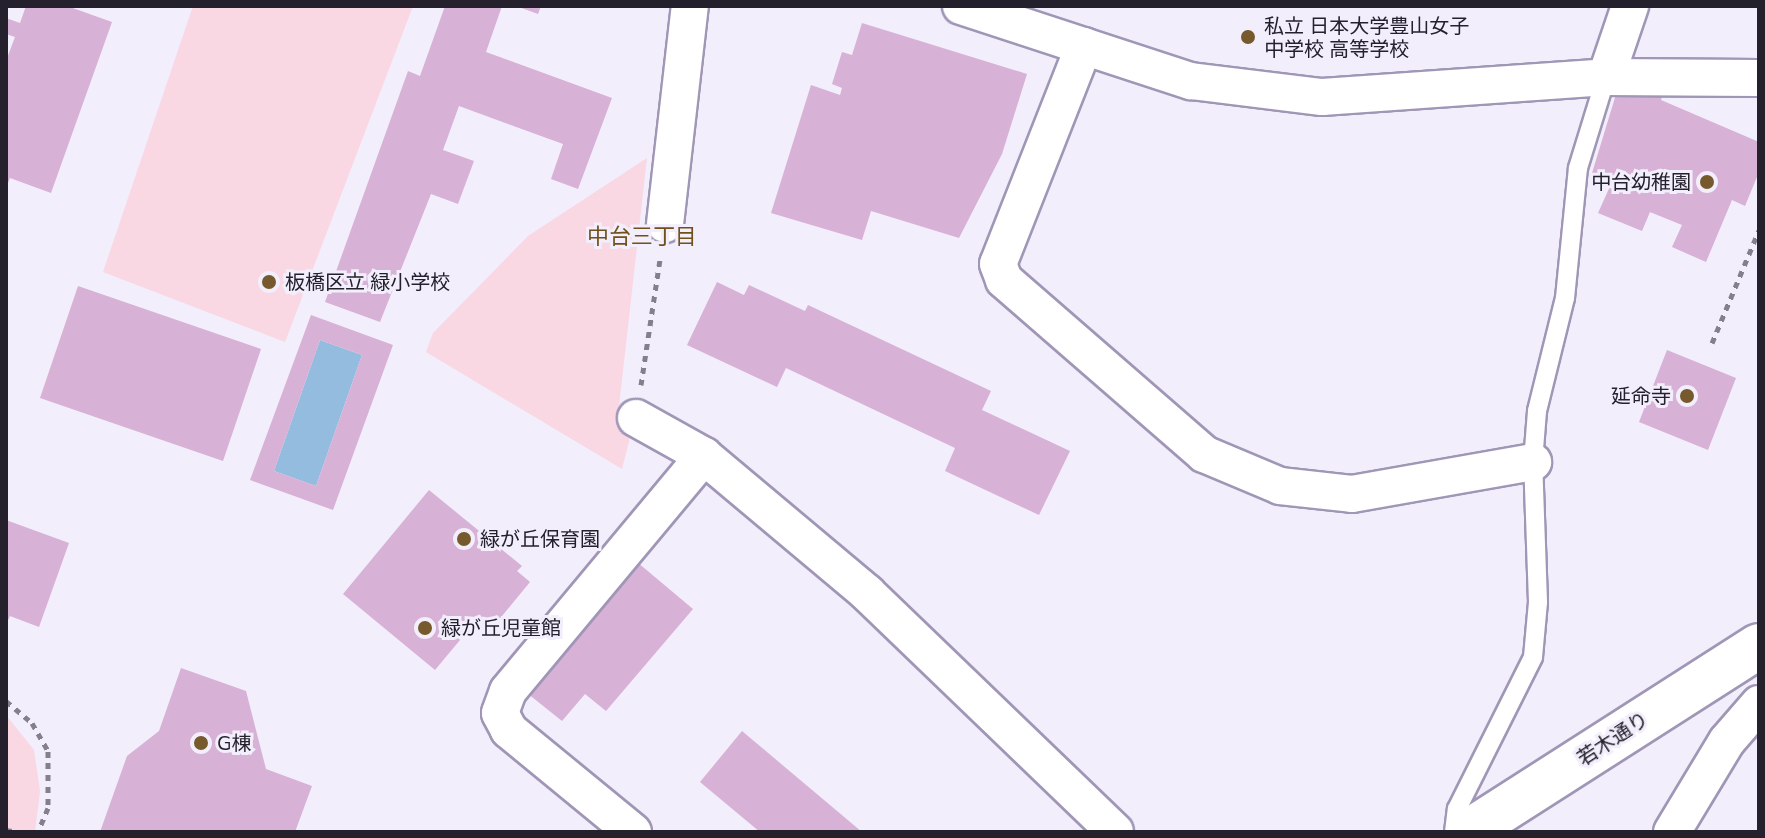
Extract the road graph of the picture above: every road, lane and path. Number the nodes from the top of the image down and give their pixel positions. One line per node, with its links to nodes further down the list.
1 (690, 6): 7 (street)
2 (961, 6): 4 (street)
3 (1630, 6): 5 (street)
4 (1084, 46): 5 (street); 12 (street)
5 (1606, 77): 6 (street); 12 (lane)
6 (1759, 78)
7 (665, 224): 10 (path)
8 (1759, 230): 9 (path)
9 (1712, 343)
10 (636, 418): 11 (street)
11 (704, 456): 20 (street); 21 (street)
12 (1533, 462): 16 (lane)
13 (1759, 646): 16 (street, 若木通り)
14 (6, 701): 19 (path)
15 (1759, 704): 22 (street)
16 (1483, 829)
17 (6, 830): 18 (path)
18 (19, 832)
19 (38, 832)
20 (633, 832)
21 (1115, 832)
22 (1672, 832)

